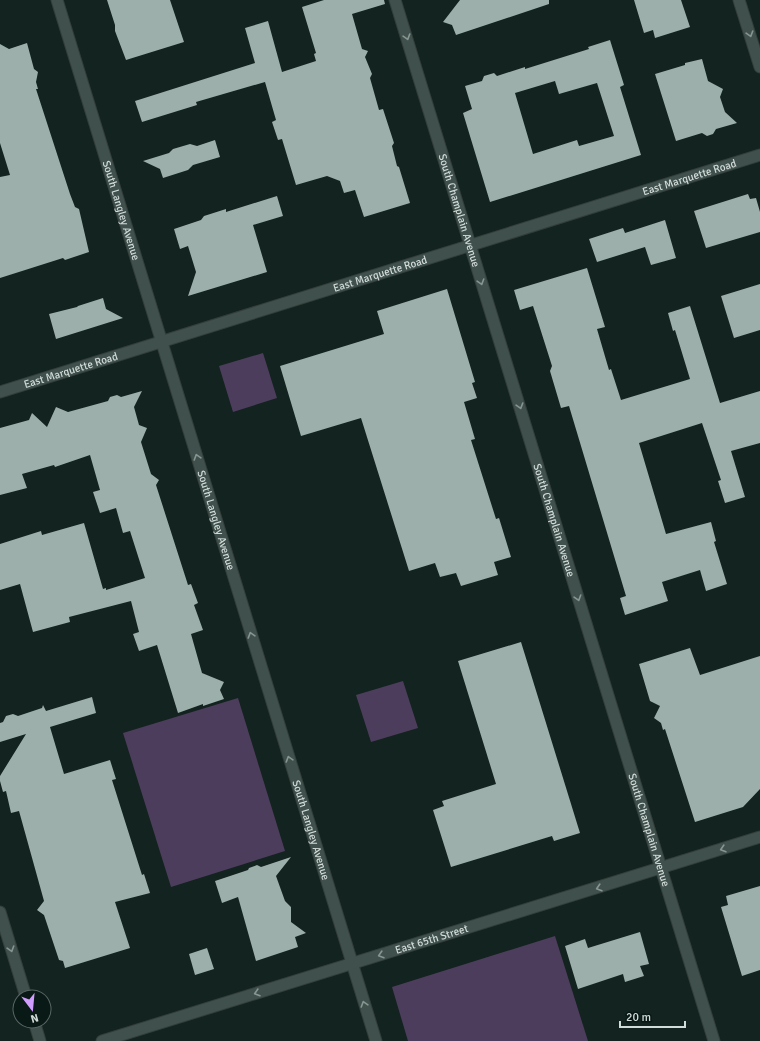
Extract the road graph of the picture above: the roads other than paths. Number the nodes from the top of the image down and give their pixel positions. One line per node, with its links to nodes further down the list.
1 (58, 0): 7 (street, South Langley Avenue)
2 (395, 0): 6 (street, South Champlain Avenue, one-way to 6)
3 (740, 0): 4 (street, one-way to 4)
4 (760, 67)
5 (760, 155): 6 (street, East Marquette Road)
6 (470, 245): 7 (street, East Marquette Road); 10 (street, South Champlain Avenue, one-way to 10)
7 (162, 342): 8 (street, East Marquette Road); 12 (street, South Langley Avenue, one-way to 7)
8 (0, 392)
9 (760, 838): 10 (street, East 65th Street, one-way to 10)
10 (661, 868): 12 (street, East 65th Street, one-way to 12); 18 (street, South Champlain Avenue)
11 (0, 912): 13 (street, one-way to 13)
12 (352, 964): 16 (street, East 65th Street, one-way to 16); 17 (street, South Langley Avenue, one-way to 12)
13 (24, 989)
14 (36, 1029): 15 (street)
15 (40, 1041)
16 (102, 1041)
17 (376, 1041)
18 (714, 1041)

